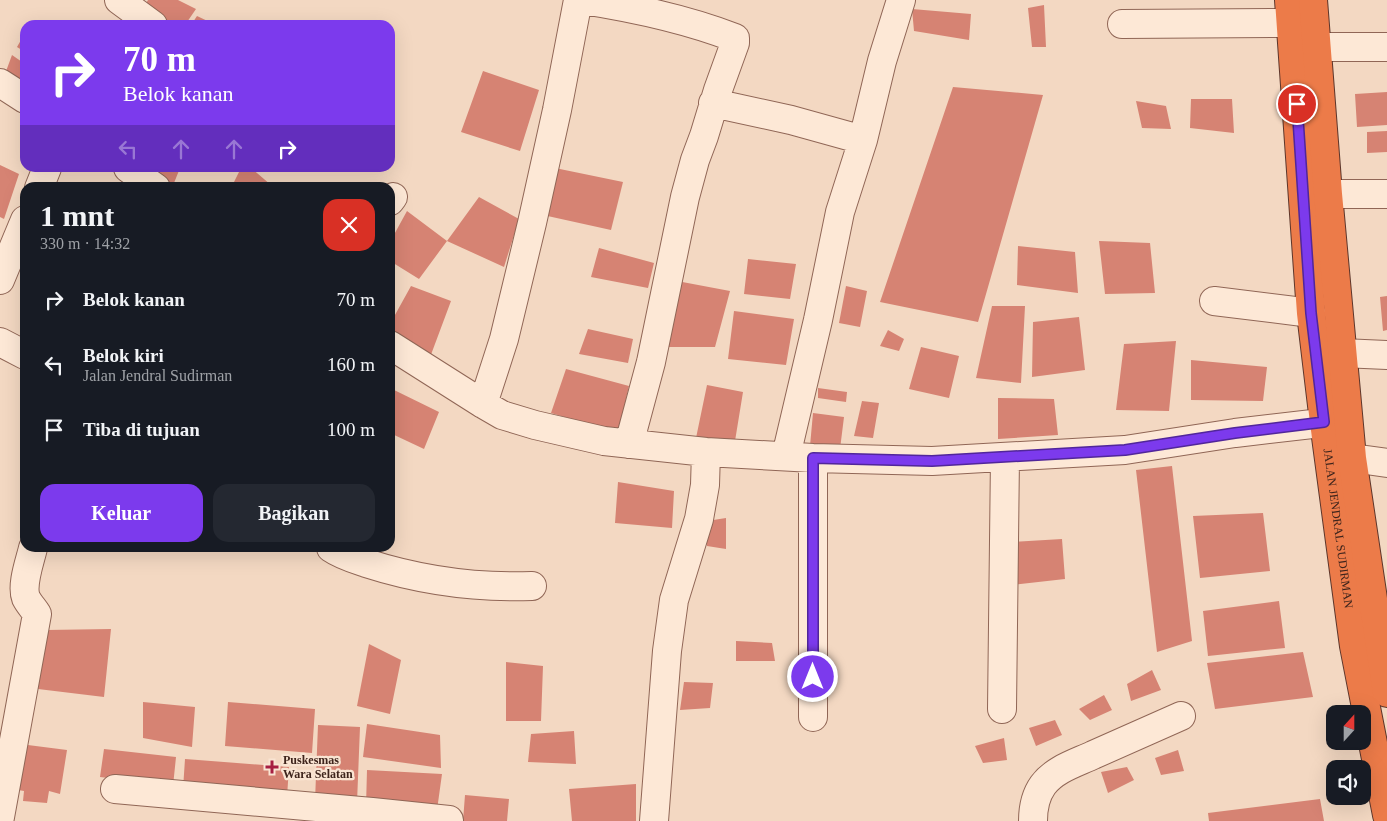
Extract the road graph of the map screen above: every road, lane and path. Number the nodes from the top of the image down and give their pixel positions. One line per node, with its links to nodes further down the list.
1 (119, 0): 6 (street)
2 (578, 0): 27 (street)
3 (583, 0): 12 (street)
4 (901, 0): 13 (street)
5 (1313, 0): 8 (highway, JALAN JENDRAL SUDIRMAN)
6 (146, 20)
7 (1122, 24): 8 (street)
8 (1298, 29): 9 (street); 16 (highway, JALAN JENDRAL SUDIRMAN); 21 (highway, JALAN JENDRAL SUDIRMAN)
9 (1387, 46)
10 (0, 83): 11 (street)
11 (20, 96)
12 (713, 103): 13 (street); 29 (street)
13 (863, 140): 31 (street)
14 (134, 172): 15 (street)
15 (148, 182)
16 (1328, 194): 17 (street); 25 (highway, JALAN JENDRAL SUDIRMAN)
17 (1387, 194)
18 (14, 231): 19 (street)
19 (0, 280)
20 (1214, 301): 21 (street)
21 (1311, 313): 28 (highway, JALAN JENDRAL SUDIRMAN)
22 (0, 342): 24 (street)
23 (395, 348): 27 (street)
24 (20, 352)
25 (1342, 353): 26 (street); 28 (highway, JALAN JENDRAL SUDIRMAN)
26 (1387, 355)
27 (483, 404): 29 (street)
28 (1336, 421): 32 (street); 34 (highway, JALAN JENDRAL SUDIRMAN); 44 (highway, JALAN JENDRAL SUDIRMAN)
29 (629, 444): 30 (street)
30 (706, 452): 31 (street); 48 (street)
31 (786, 456): 33 (street)
32 (1005, 457): 33 (street); 40 (street)
33 (813, 458): 42 (street)
34 (1352, 458): 35 (street); 39 (highway, JALAN JENDRAL SUDIRMAN)
35 (1387, 463)
36 (32, 552): 45 (street)
37 (339, 552): 38 (street)
38 (532, 586)
39 (1387, 693)
40 (1002, 709)
41 (1181, 716): 49 (street)
42 (813, 717)
43 (115, 789): 46 (street)
44 (1387, 815)
45 (0, 817)
46 (371, 817): 47 (street)
47 (449, 820)
48 (654, 821)
49 (1033, 821)

